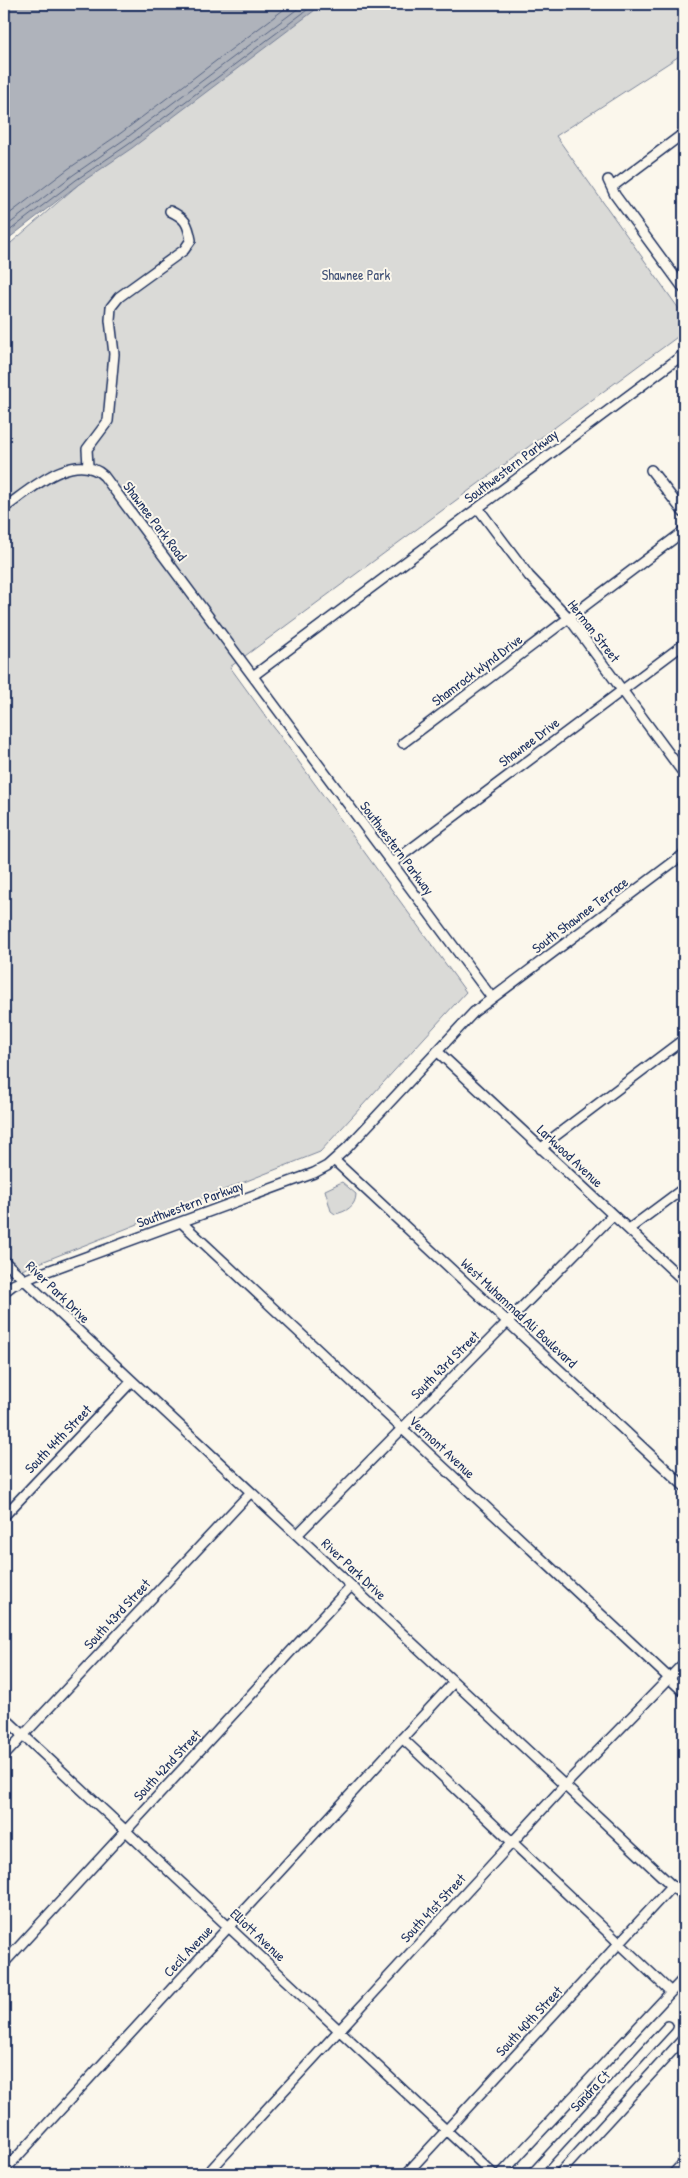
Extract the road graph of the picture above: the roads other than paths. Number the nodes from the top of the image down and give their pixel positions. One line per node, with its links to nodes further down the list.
1 (684, 133): 3 (street)
2 (170, 211): 5 (street)
3 (684, 290)
4 (684, 354): 8 (street, Southwestern Parkway)
5 (88, 466): 7 (street); 13 (street, Shawnee Park Road)
6 (651, 470): 9 (street)
7 (4, 508)
8 (478, 508): 11 (street, Herman Street); 13 (street, Southwestern Parkway)
9 (684, 512)
10 (684, 531): 11 (street, Shamrock Wynd Drive)
11 (568, 618): 14 (street, Herman Street); 15 (street, Shamrock Wynd Drive)
12 (684, 644): 14 (street, Shawnee Drive)
13 (253, 676): 18 (street, Southwestern Parkway)
14 (622, 691): 16 (street, Herman Street); 18 (street, Shawnee Drive)
15 (403, 743)
16 (684, 774)
17 (684, 854): 19 (street, South Shawnee Terrace)
18 (392, 863): 19 (street, Southwestern Parkway)
19 (492, 998): 21 (street, Southwestern Parkway)
20 (684, 1039): 22 (street)
21 (437, 1051): 22 (street, Larkwood Avenue); 23 (street, Southwestern Parkway)
22 (541, 1148): 25 (street, Larkwood Avenue)
23 (334, 1160): 26 (street, Southwestern Parkway); 32 (street, West Muhammad Ali Boulevard)
24 (684, 1188): 27 (street)
25 (613, 1215): 27 (street, Larkwood Avenue); 32 (street, South 43rd Street)
26 (181, 1222): 29 (street, Southwestern Parkway); 34 (street, Vermont Avenue)
27 (629, 1229): 30 (street, Larkwood Avenue)
28 (4, 1261): 29 (street, River Park Drive)
29 (25, 1280): 31 (street, Southwestern Parkway); 33 (street, River Park Drive)
30 (684, 1281)
31 (4, 1292)
32 (508, 1321): 34 (street, South 43rd Street); 35 (street, West Muhammad Ali Boulevard)
33 (132, 1381): 36 (street, River Park Drive); 37 (street, South 44th Street)
34 (402, 1428): 38 (street, South 43rd Street); 41 (street, Vermont Avenue)
35 (684, 1486)
36 (251, 1492): 38 (street, River Park Drive); 45 (street, South 43rd Street)
37 (4, 1516)
38 (297, 1535): 39 (street, River Park Drive)
39 (351, 1586): 42 (street, River Park Drive); 49 (street, South 42nd Street)
40 (684, 1663): 41 (street, South 41st Street)
41 (670, 1678): 43 (street, Vermont Avenue); 48 (street, South 41st Street)
42 (454, 1682): 46 (street, Cecil Avenue); 48 (street, River Park Drive)
43 (684, 1692)
44 (4, 1717): 45 (street, Elliott Avenue)
45 (23, 1735): 47 (street, South 43rd Street); 49 (street, Elliott Avenue)
46 (402, 1738): 50 (street); 53 (street, Cecil Avenue)
47 (4, 1756)
48 (565, 1786): 50 (street, South 41st Street); 51 (street, River Park Drive)
49 (126, 1830): 53 (street, Elliott Avenue); 55 (street, South 42nd Street)
50 (512, 1842): 54 (street); 59 (street, South 41st Street)
51 (672, 1886): 52 (street, River Park Drive); 54 (street, South 40th Street)
52 (684, 1897)
53 (229, 1927): 59 (street, Elliott Avenue); 63 (street, Cecil Avenue)
54 (619, 1943): 57 (street); 61 (street, South 40th Street)
55 (4, 1963)
56 (684, 1978): 57 (street)
57 (671, 1992): 67 (street)
58 (668, 2026): 68 (street, Sandra Ct)
59 (339, 2030): 61 (street, Elliott Avenue); 64 (street, South 41st Street)
60 (684, 2038): 69 (street)
61 (446, 2130): 65 (street, South 40th Street); 66 (street, Elliott Avenue)
62 (684, 2162): 70 (street)
63 (4, 2171)
64 (206, 2174)
65 (406, 2174)
66 (493, 2174)
67 (501, 2174)
68 (532, 2174)
69 (559, 2174)
70 (672, 2174)

